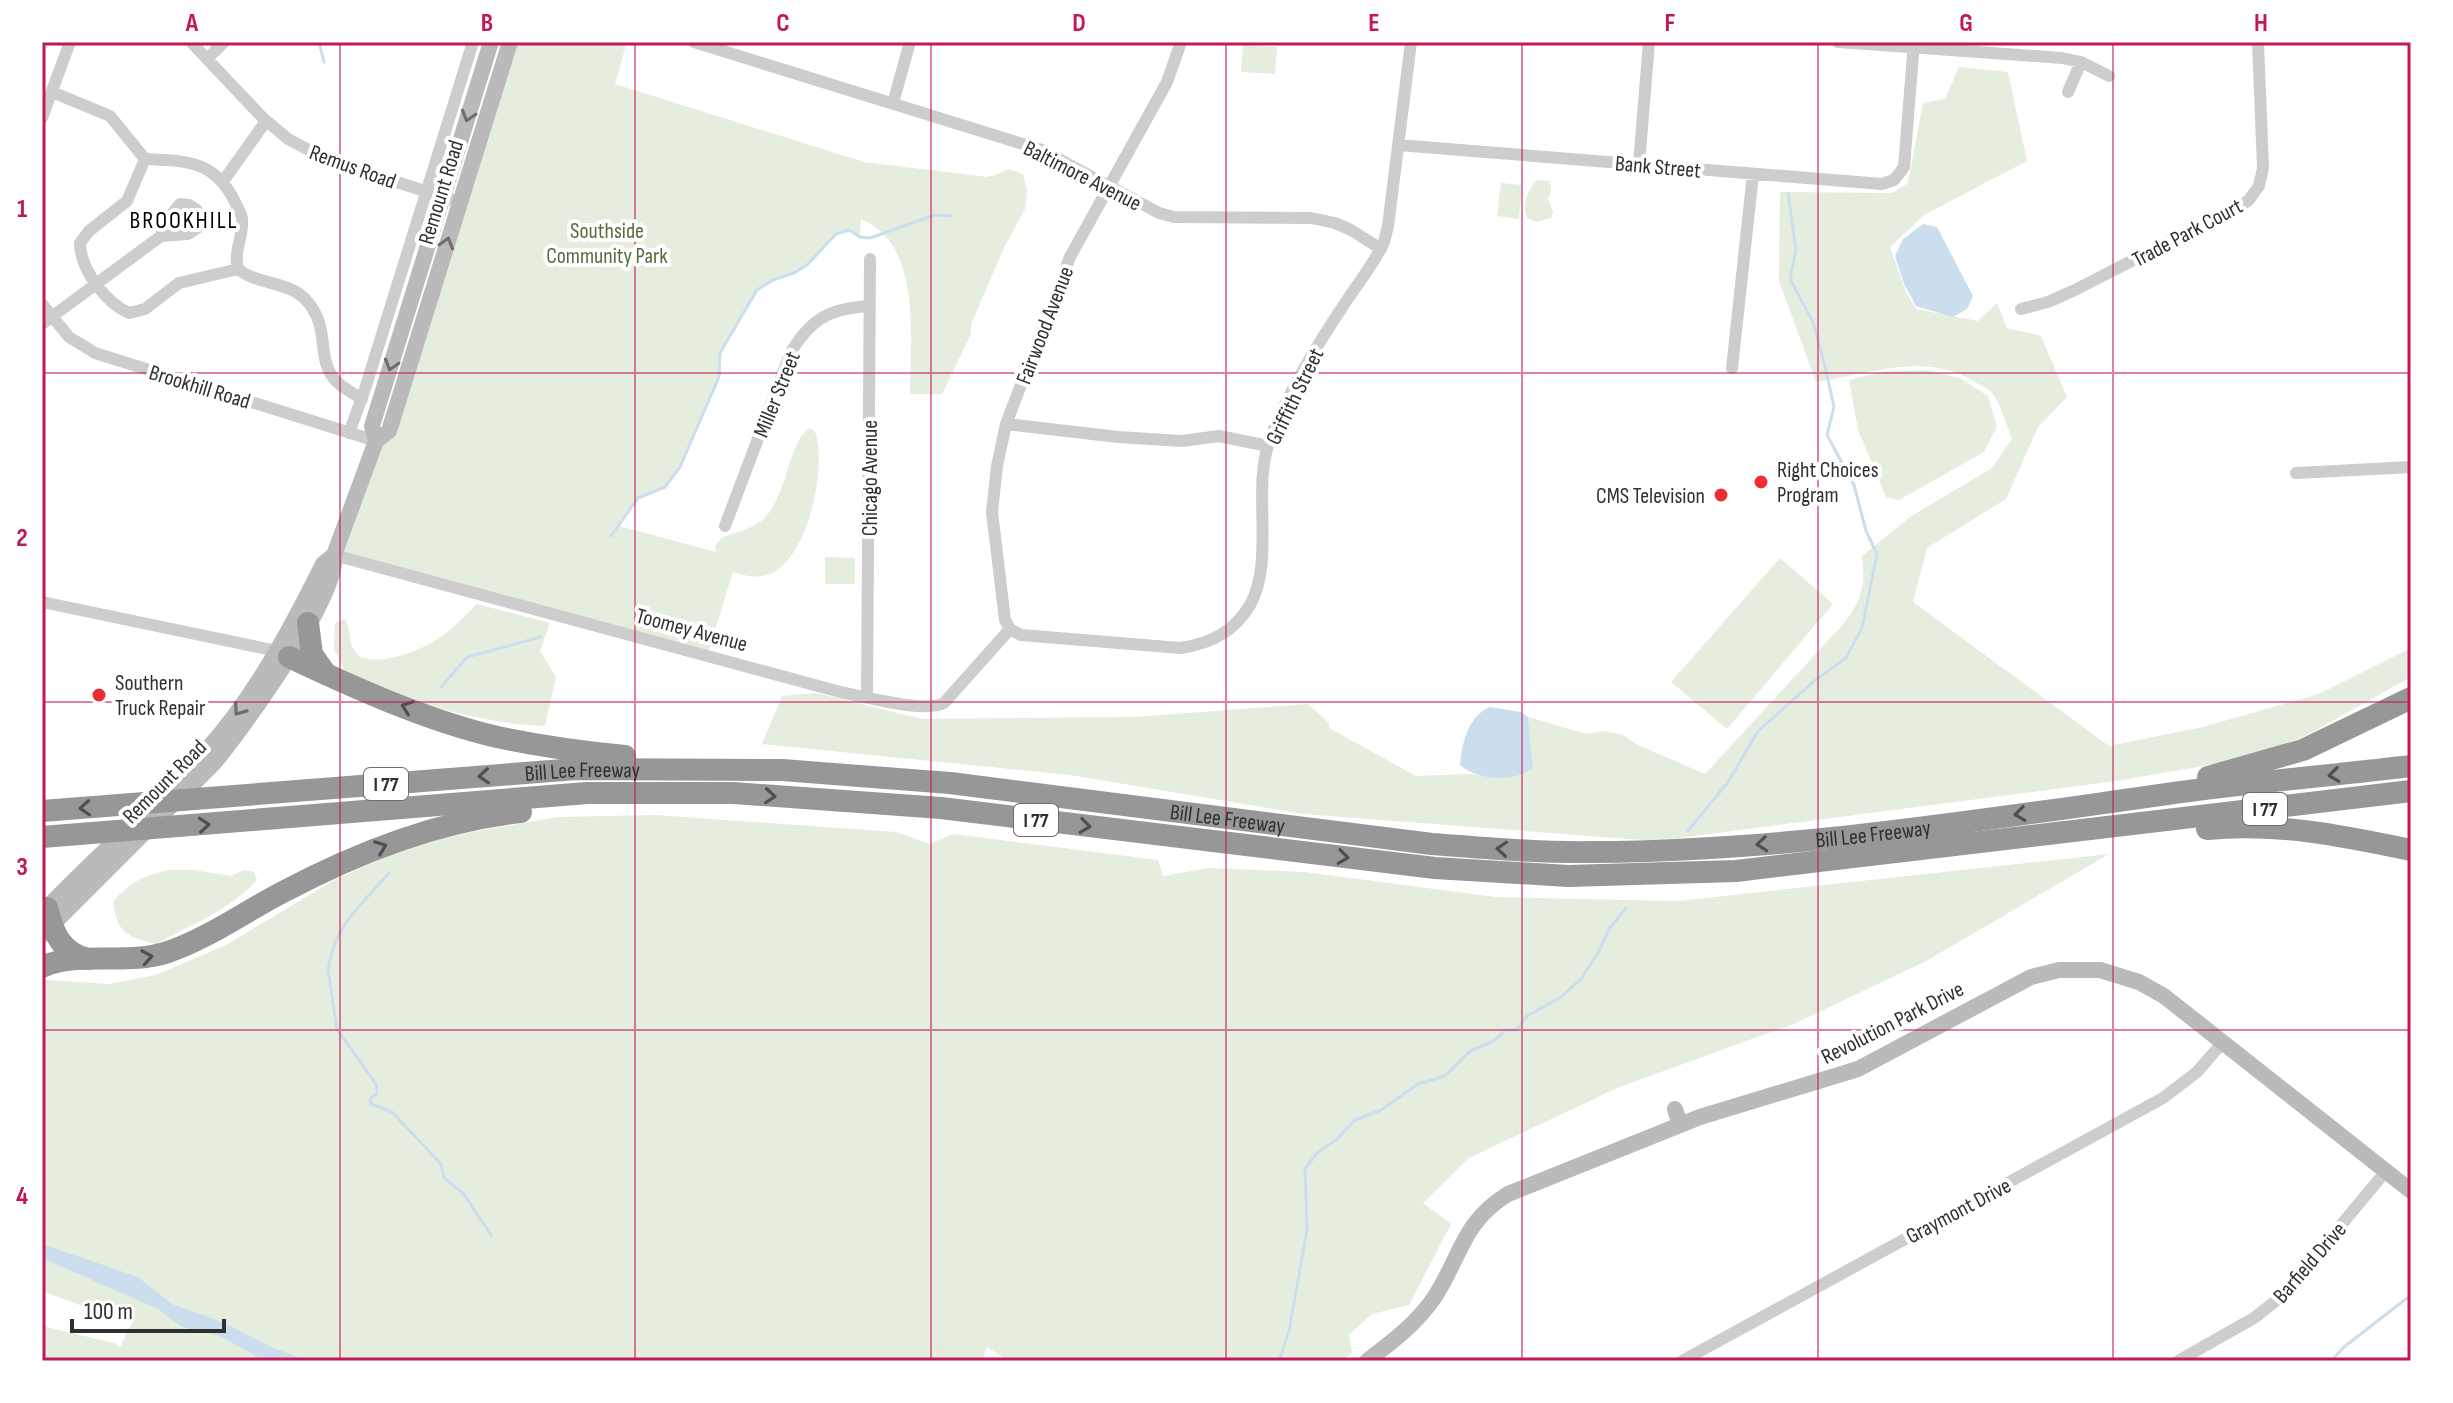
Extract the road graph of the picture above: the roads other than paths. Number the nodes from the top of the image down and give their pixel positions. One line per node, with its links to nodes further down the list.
1 (70, 42): 18 (street)
2 (191, 42): 15 (street, Remus Road)
3 (224, 42): 15 (street)
4 (473, 42): 29 (street)
5 (491, 42): 30 (main road, Remount Road, one-way to 30)
6 (510, 42): 30 (main road, Remount Road)
7 (694, 42): 20 (street, Baltimore Avenue)
8 (910, 42): 20 (street)
9 (1181, 42): 28 (street, Fairwood Avenue)
10 (1411, 42): 23 (street, Griffith Street)
11 (1649, 42): 25 (street)
12 (1838, 42): 14 (street)
13 (2258, 42): 38 (street, Trade Park Court)
14 (1914, 45): 16 (street); 26 (street, Bank Street)
15 (207, 59): 22 (street, Remus Road)
16 (2081, 62): 17 (street); 19 (street)
17 (2109, 76)
18 (52, 92): 21 (street); 24 (street)
19 (2068, 92)
20 (893, 103): 28 (street, Baltimore Avenue)
21 (42, 118)
22 (266, 121): 27 (street); 29 (street, Remus Road)
23 (1398, 145): 25 (street, Bank Street); 32 (street, Griffith Street)
24 (145, 159): 27 (street); 35 (street)
25 (1639, 164): 26 (street, Bank Street)
26 (1753, 174): 40 (street)
27 (224, 180): 34 (street)
28 (1108, 185): 32 (street, Baltimore Avenue); 42 (street, Fairwood Avenue)
29 (426, 191): 30 (street, Remus Road); 41 (street)
30 (451, 200): 44 (main road, Remount Road)
31 (161, 236): 35 (street)
32 (1381, 249): 45 (street, Griffith Street)
33 (870, 259): 37 (street, Chicago Avenue)
34 (238, 269): 35 (street); 41 (street)
35 (97, 284): 39 (street)
36 (42, 304): 39 (street, Brookhill Road)
37 (870, 306): 48 (street, Miller Street); 55 (street, Chicago Avenue)
38 (2021, 309)
39 (47, 320): 43 (street, Brookhill Road)
40 (1732, 368)
41 (362, 399): 43 (street)
42 (1006, 424): 45 (street); 52 (street, Fairwood Avenue)
43 (349, 433): 44 (street, Brookhill Road)
44 (376, 441): 49 (main road, Remount Road)
45 (1268, 446): 52 (street, Griffith Street)
46 (2411, 467): 47 (street)
47 (2296, 473)
48 (725, 526)
49 (334, 555): 51 (main road, Remount Road); 53 (main road, Remount Road); 55 (street, Toomey Avenue)
50 (42, 602): 53 (street)
51 (308, 623): 53 (main road, Remount Road); 54 (highway)
52 (1010, 629): 55 (street, Toomey Avenue)
53 (283, 654): 54 (highway); 66 (main road, Remount Road, one-way to 66); 66 (main road, Remount Road)
54 (327, 675): 58 (highway, one-way to 54)
55 (867, 697)
56 (2411, 698): 61 (highway)
57 (2411, 766): 61 (highway, Bill Lee Freeway / I 77, one-way to 61)
58 (730, 769): 61 (highway, Bill Lee Freeway / I 77, one-way to 58); 62 (highway, Bill Lee Freeway / I 77, one-way to 62)
59 (2411, 791): 63 (highway, Bill Lee Freeway / I 77)
60 (733, 793): 63 (highway, Bill Lee Freeway / I 77, one-way to 63); 64 (highway, Bill Lee Freeway / I 77, one-way to 60); 67 (highway, one-way to 60)
61 (2059, 809)
62 (42, 811)
63 (2118, 826): 65 (highway)
64 (42, 837)
65 (2411, 850)
66 (46, 920): 67 (highway)
67 (94, 960): 68 (highway)
68 (42, 967)
69 (2223, 1042): 70 (main road, Revolution Park Drive); 72 (main road, Revolution Park Drive); 73 (street, Graymont Drive)
70 (2386, 1171): 71 (main road, Revolution Park Drive); 74 (street, Barfield Drive)
71 (2411, 1191)
72 (1367, 1361)
73 (1682, 1361)
74 (2178, 1361)

